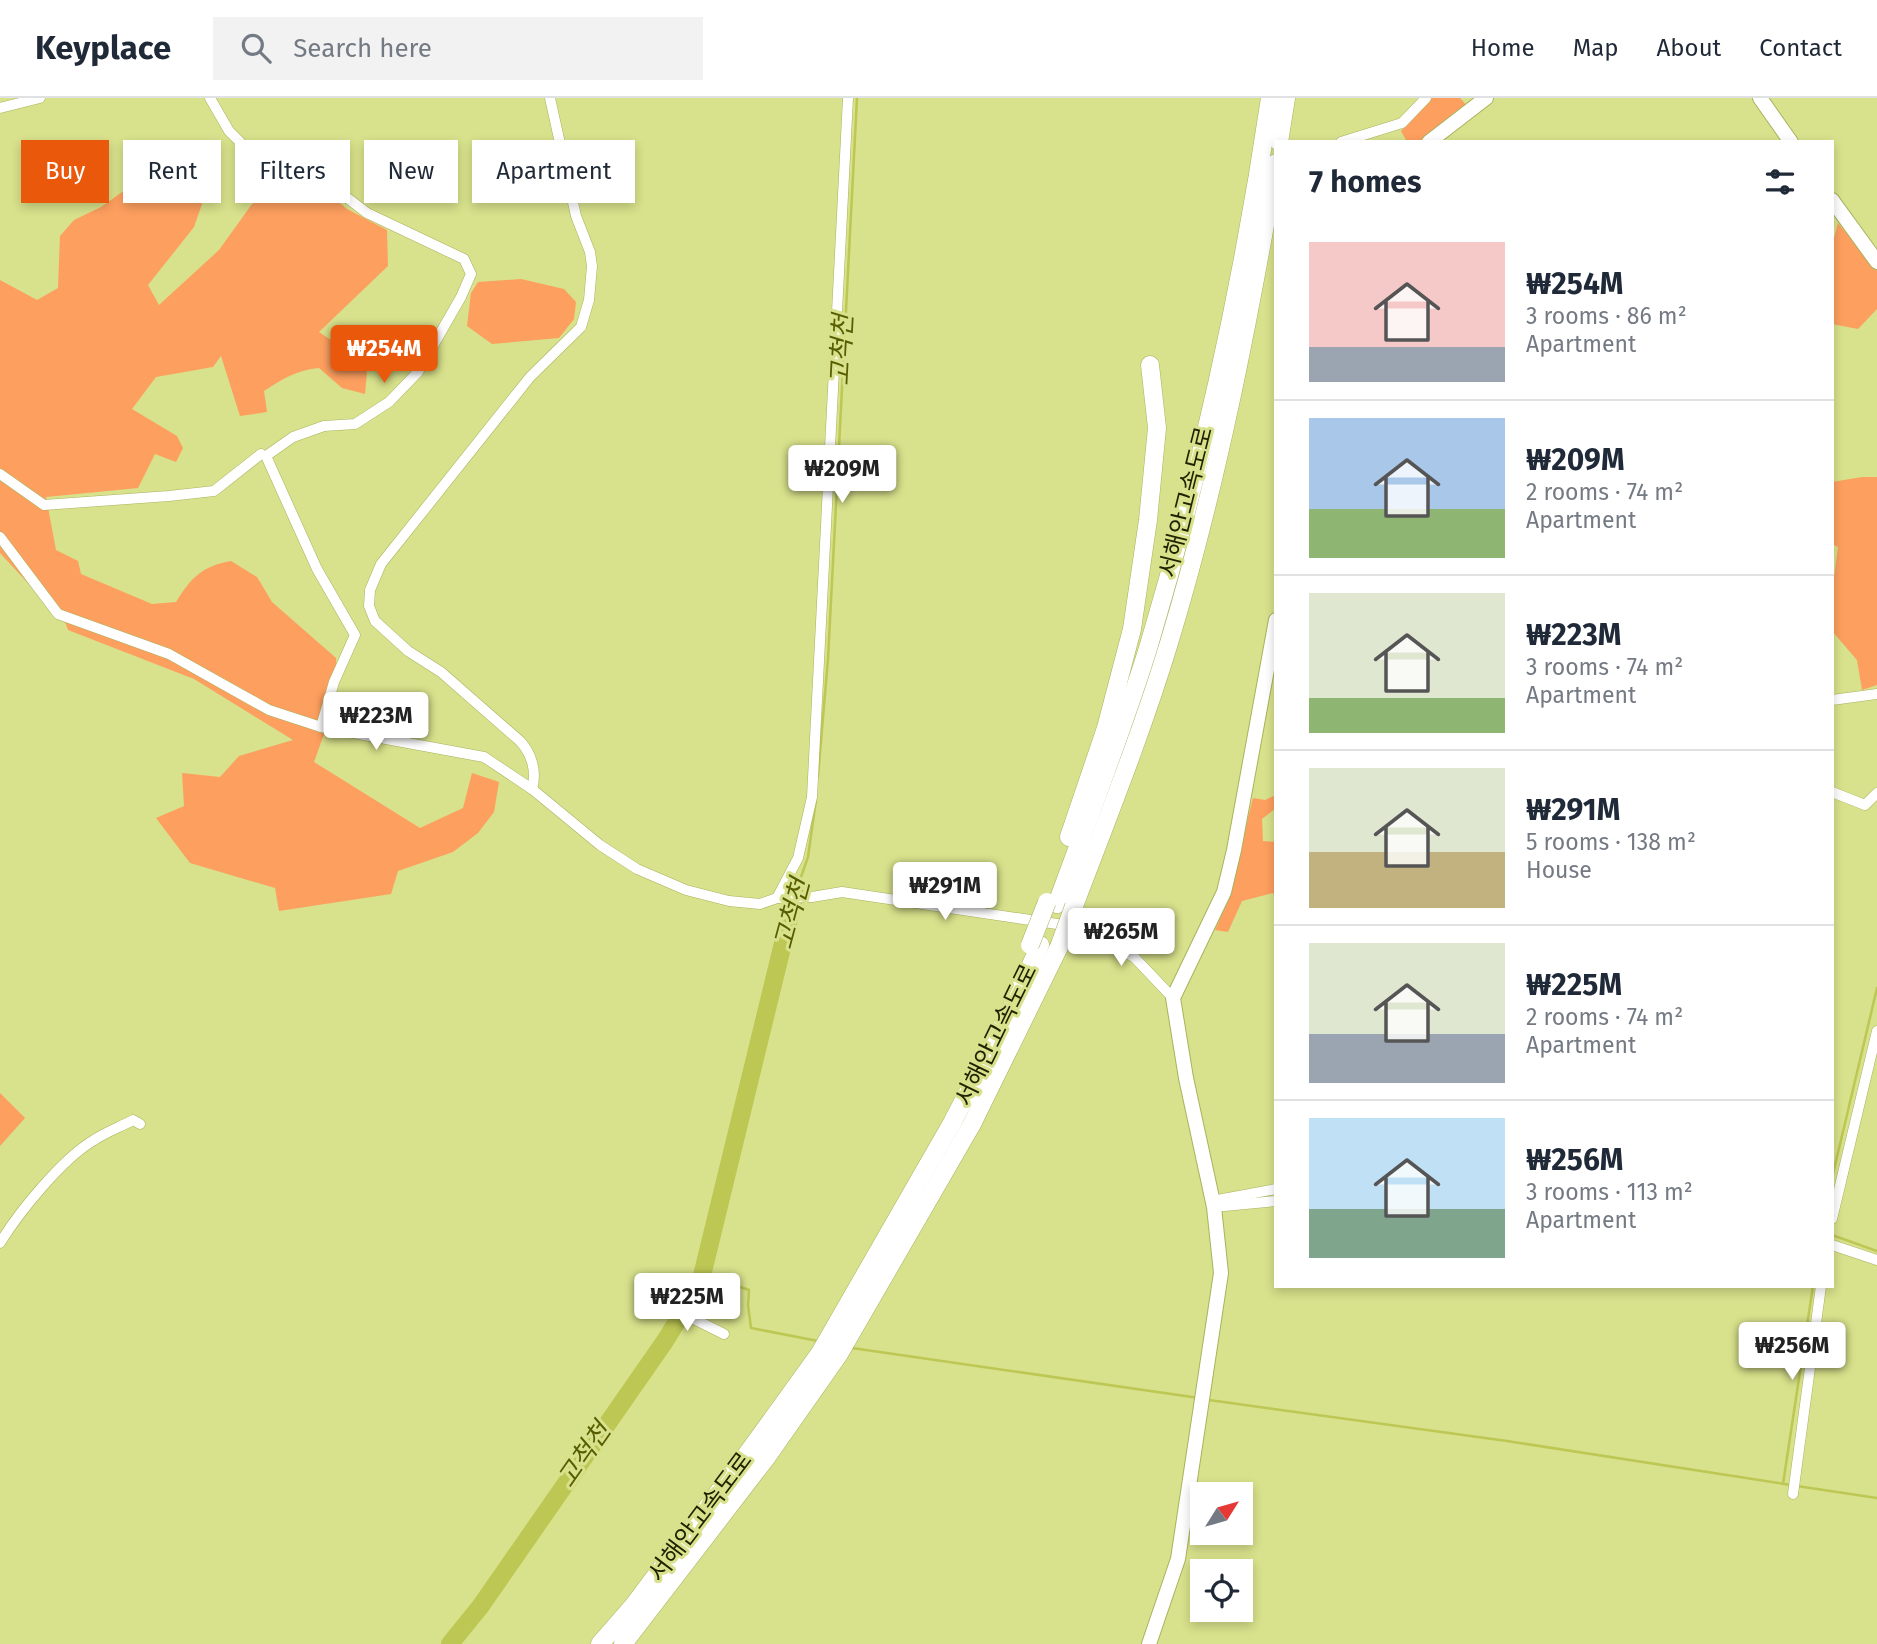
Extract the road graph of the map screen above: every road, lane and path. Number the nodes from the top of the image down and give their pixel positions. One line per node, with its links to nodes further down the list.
1 (40, 98): 10 (street)
2 (210, 98): 26 (street)
3 (550, 98): 27 (street)
4 (848, 98): 30 (street)
5 (1270, 98): 31 (highway, 서해안고속도로)
6 (1286, 98): 11 (highway)
7 (1426, 98): 12 (street)
8 (1486, 98): 13 (street)
9 (1760, 98): 14 (street)
10 (0, 108)
11 (1279, 140)
12 (1347, 140)
13 (1432, 140)
14 (1790, 140)
15 (1274, 175): 31 (highway, 서해안고속도로)
16 (1834, 203): 17 (street)
17 (1877, 262)
18 (1150, 365): 31 (highway)
19 (261, 454): 20 (street)
20 (0, 474)
21 (0, 537): 26 (street)
22 (1274, 638): 23 (street)
23 (1271, 666): 32 (street)
24 (1877, 694): 25 (street)
25 (1834, 700)
26 (321, 727): 27 (street)
27 (532, 789): 30 (street)
28 (1834, 793): 29 (street)
29 (1877, 793)
30 (781, 898): 32 (street)
31 (1059, 904): 46 (highway, 서해안고속도로, bridge); 47 (highway, 서해안고속도로, bridge)
32 (1173, 998): 37 (street)
33 (1877, 1031): 38 (street)
34 (140, 1124): 39 (street)
35 (1274, 1189): 37 (street)
36 (1274, 1201): 37 (street)
37 (1213, 1204): 48 (street)
38 (1834, 1211)
39 (0, 1243)
40 (1834, 1246): 41 (street)
41 (1877, 1260)
42 (1821, 1288): 45 (street)
43 (658, 1301): 44 (street)
44 (724, 1334)
45 (1794, 1489)
46 (600, 1644)
47 (624, 1644)
48 (1149, 1644)

